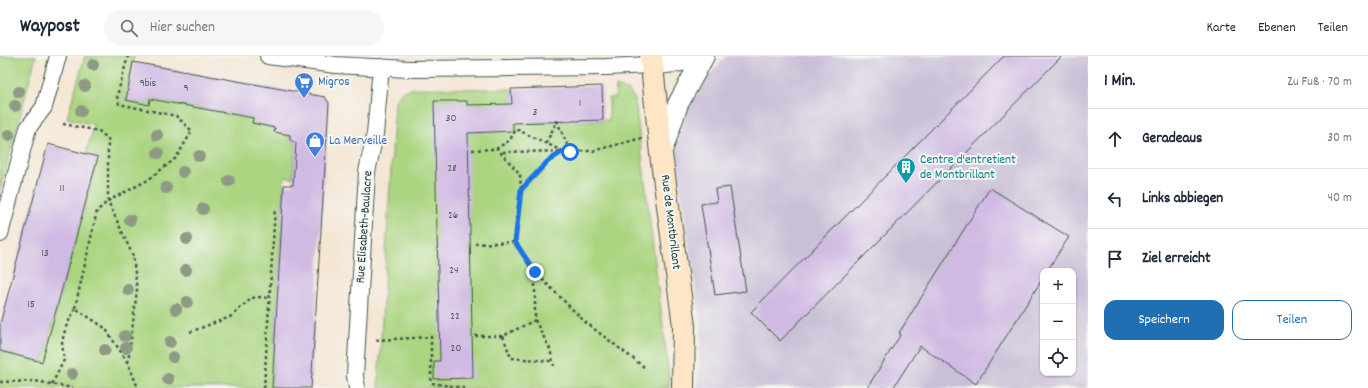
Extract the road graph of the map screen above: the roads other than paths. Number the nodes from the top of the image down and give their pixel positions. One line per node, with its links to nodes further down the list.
1 (58, 56): 9 (street)
2 (268, 56): 5 (street)
3 (694, 56): 6 (street)
4 (704, 56): 8 (street)
5 (295, 58): 7 (street)
6 (651, 60): 7 (street); 8 (main road, Rue de Montbrillant)
7 (381, 67): 10 (street, Rue Elisabeth-Baulacre)
8 (661, 154): 11 (main road, Rue de Montbrillant)
9 (0, 234)
10 (357, 388)
11 (684, 388)

